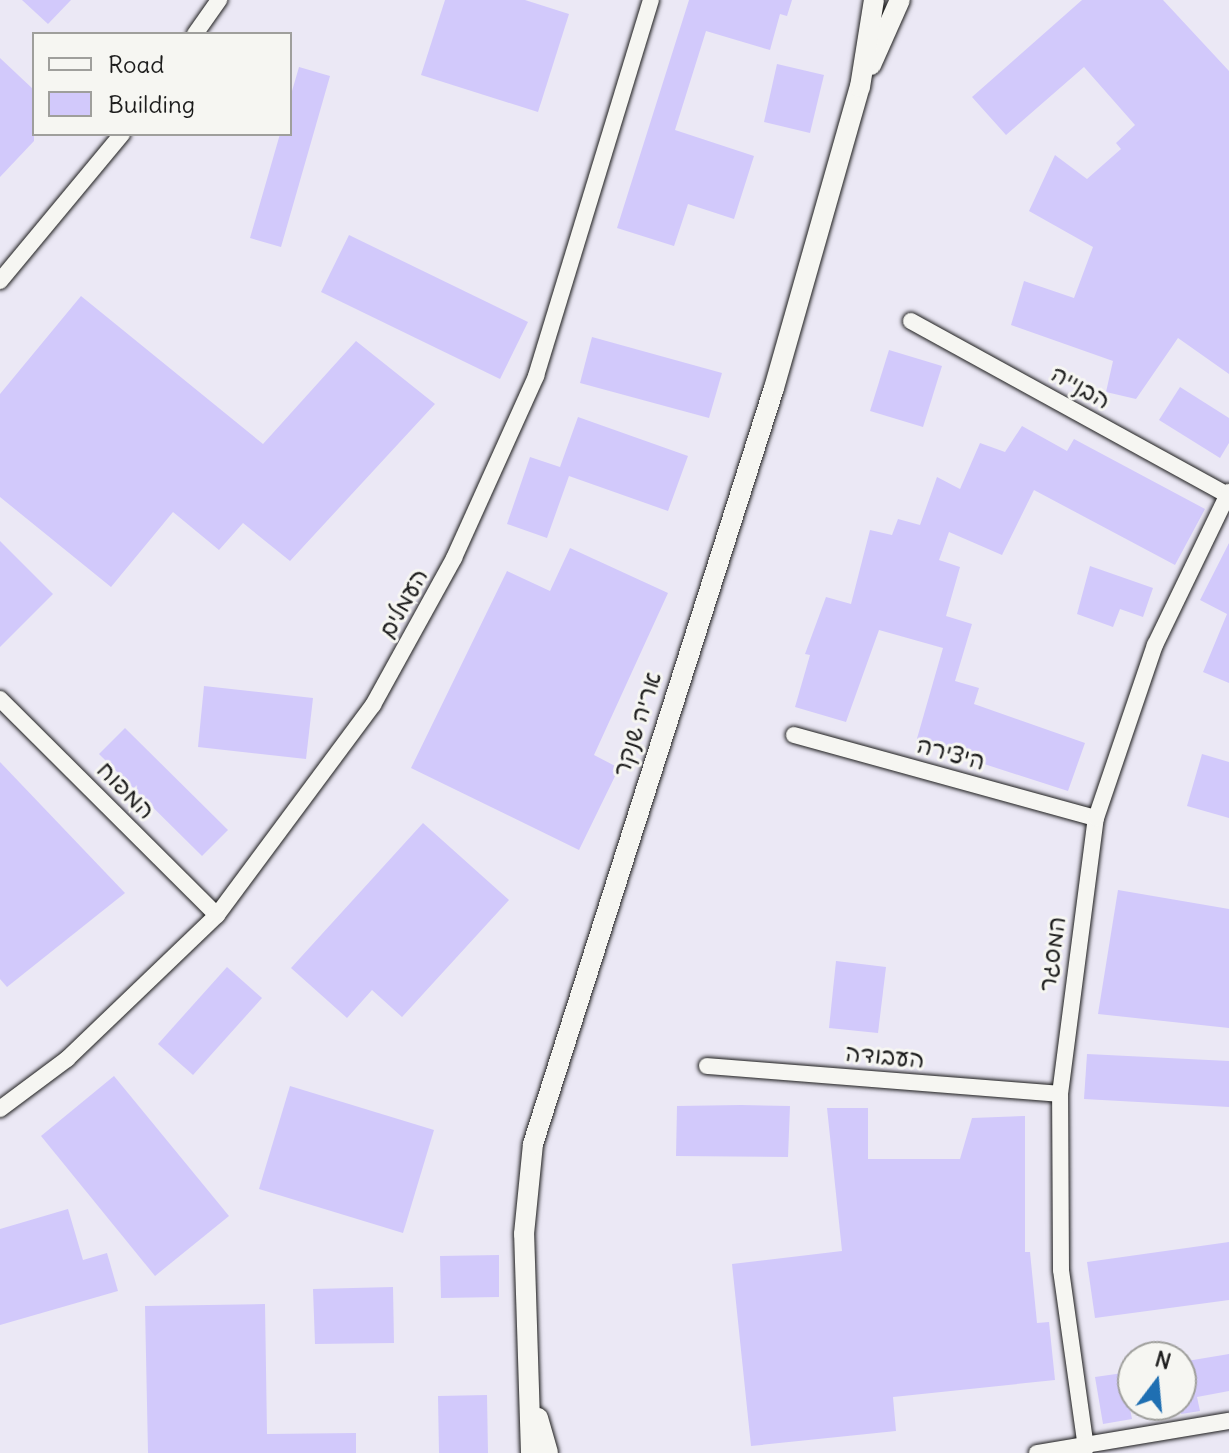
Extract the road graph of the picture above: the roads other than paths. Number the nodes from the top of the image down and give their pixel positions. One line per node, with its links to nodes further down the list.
1 (219, 0): 5 (street)
2 (651, 0): 14 (street, העמלים)
3 (874, 0): 6 (street, אריה שנקר)
4 (900, 0): 6 (street, אריה שנקר)
5 (196, 32)
6 (860, 87): 18 (street, אריה שנקר)
7 (120, 136): 8 (street)
8 (0, 281)
9 (911, 321): 10 (street, הבנייה)
10 (1228, 494): 13 (street, המסגר)
11 (0, 699): 14 (street, המפוח)
12 (794, 735): 13 (street, היצירה)
13 (1096, 818): 16 (street, המסגר)
14 (217, 915): 17 (street, העמלים)
15 (707, 1066): 16 (street, העבודה)
16 (1060, 1094): 20 (street, המסגר)
17 (0, 1109)
18 (529, 1387): 21 (street, אריה שנקר); 22 (street, אריה שנקר)
19 (1229, 1421): 20 (street)
20 (1086, 1448): 23 (street)
21 (531, 1453)
22 (548, 1453)
23 (1037, 1453)

